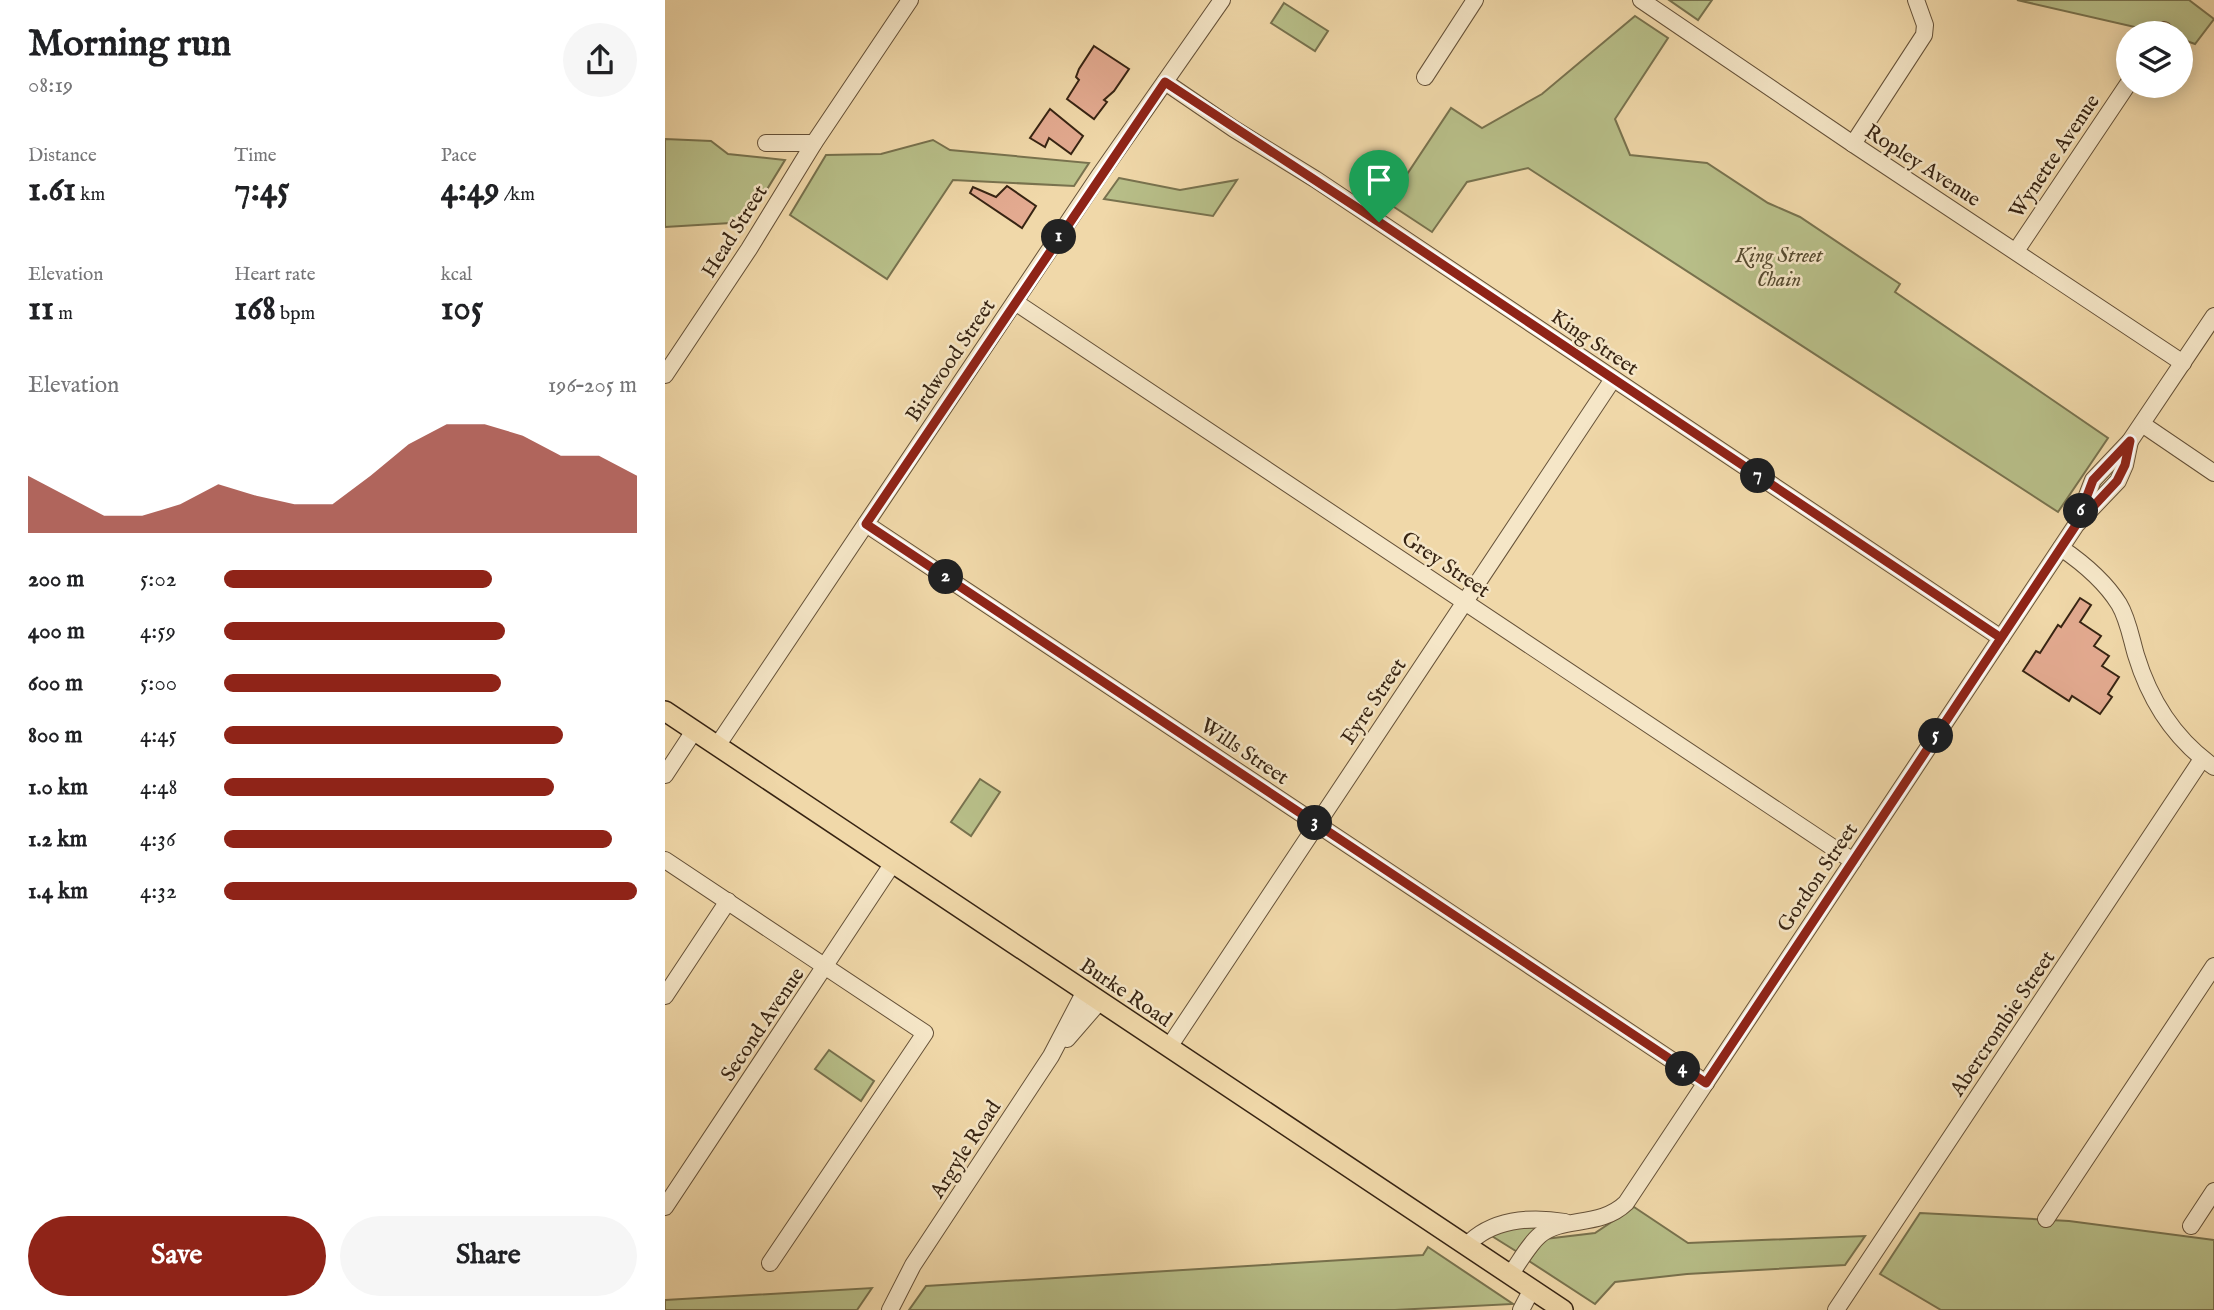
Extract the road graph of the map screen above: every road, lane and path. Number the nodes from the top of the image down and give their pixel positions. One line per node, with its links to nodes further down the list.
1 (910, 0): 9 (street, Head Street)
2 (1222, 0): 7 (street, Birdwood Street)
3 (1475, 0): 6 (street)
4 (1641, 0): 11 (street, Ropley Avenue)
5 (1916, 0): 11 (street)
6 (1425, 77)
7 (1165, 82): 13 (street, Birdwood Street); 17 (street, King Street)
8 (2119, 98): 12 (street, Wynette Avenue)
9 (814, 143): 10 (street); 16 (street, Head Street)
10 (766, 144)
11 (1853, 144): 12 (street, Ropley Avenue)
12 (2016, 251): 15 (street, Ropley Avenue)
13 (1015, 302): 20 (street, Birdwood Street); 22 (street, Grey Street)
14 (2214, 316): 15 (street, Gordon Street)
15 (2183, 363): 18 (street, Gordon Street)
16 (665, 375)
17 (1613, 379): 22 (street, Eyre Street); 23 (street, King Street)
18 (2142, 424): 19 (street); 21 (street, Gordon Street)
19 (2214, 473)
20 (866, 524): 26 (street, Birdwood Street); 29 (street, Wills Street)
21 (2061, 548): 23 (street, Gordon Street); 27 (street)
22 (1465, 602): 29 (street, Eyre Street); 31 (street, Grey Street)
23 (2001, 638): 31 (street, Gordon Street)
24 (665, 711): 25 (main road, Burke Road)
25 (694, 731): 26 (main road, Burke Road); 28 (street)
26 (717, 746): 32 (main road, Burke Road)
27 (2208, 763): 54 (street, Abercrombie Street)
28 (665, 775)
29 (1316, 824): 38 (street, Eyre Street); 39 (street, Wills Street)
30 (665, 860): 33 (street)
31 (1853, 861): 39 (street, Gordon Street)
32 (893, 863): 35 (street, Second Avenue); 37 (main road, Burke Road)
33 (728, 901): 35 (street); 36 (street)
34 (2214, 966): 42 (street)
35 (825, 967): 41 (street, Second Avenue); 46 (street)
36 (665, 996)
37 (1092, 996): 38 (main road, Burke Road); 47 (street, Argyle Road)
38 (1169, 1047): 45 (main road, Burke Road)
39 (1706, 1083): 43 (street, Gordon Street)
40 (2214, 1191): 44 (street)
41 (665, 1208)
42 (2046, 1219)
43 (1573, 1223): 45 (street, Gordon Street); 48 (street, Gordon Street)
44 (2191, 1227)
45 (1466, 1245): 48 (main road, Burke Road)
46 (771, 1264)
47 (913, 1265): 50 (street, Argyle Road); 51 (street, Argyle Road)
48 (1510, 1275): 49 (main road, Burke Road)
49 (1532, 1289): 52 (street); 53 (main road, Burke Road)
50 (877, 1310)
51 (890, 1310)
52 (1521, 1310)
53 (1563, 1310)
54 (1836, 1310)

